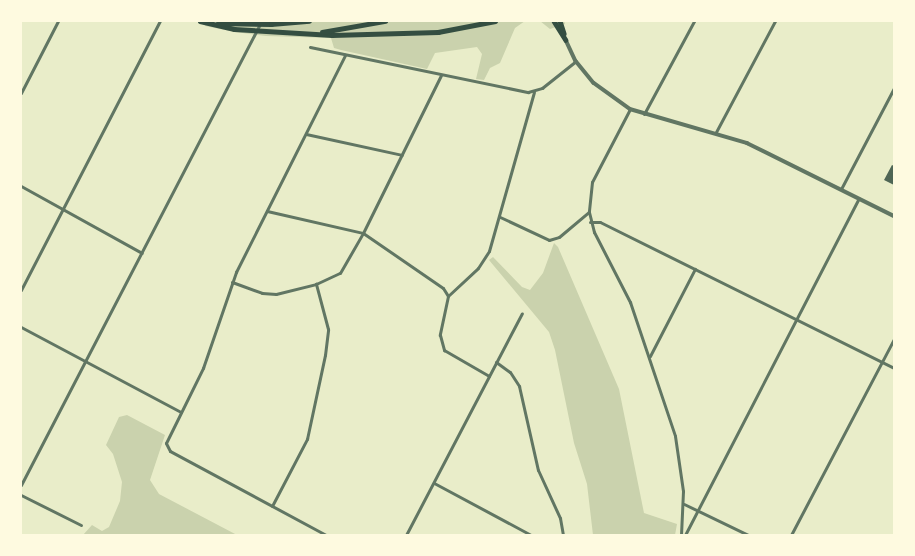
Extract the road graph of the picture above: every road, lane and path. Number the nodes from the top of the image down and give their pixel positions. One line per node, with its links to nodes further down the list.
1 (58, 21): 22 (street)
2 (160, 21): 31 (street)
3 (200, 21): 11 (highway)
4 (309, 21): 12 (highway)
5 (385, 21): 14 (highway)
6 (495, 21): 14 (highway)
7 (554, 21): 15 (highway)
8 (560, 21): 15 (highway)
9 (694, 21): 24 (street)
10 (775, 21): 25 (street)
11 (212, 22): 12 (highway); 13 (highway)
12 (260, 24): 13 (street)
13 (257, 32): 14 (highway); 38 (street)
14 (309, 33)
15 (566, 40): 18 (street)
16 (310, 47): 17 (street)
17 (345, 54): 19 (street); 26 (street)
18 (576, 61): 21 (street); 23 (street)
19 (441, 75): 21 (street); 27 (street)
20 (894, 88): 29 (street)
21 (534, 92): 35 (street)
22 (21, 93)
23 (630, 109): 24 (street); 33 (street)
24 (644, 114): 25 (street)
25 (716, 132): 29 (street)
26 (306, 134): 27 (street); 32 (street)
27 (402, 155): 37 (street)
28 (21, 186): 31 (street)
29 (841, 189): 30 (street)
30 (859, 198): 34 (street); 45 (street)
31 (63, 209): 38 (street); 42 (street)
32 (267, 211): 37 (street); 40 (street)
33 (588, 212): 35 (street); 36 (street)
34 (894, 216)
35 (500, 217): 43 (street)
36 (590, 222): 39 (street); 48 (street)
37 (363, 233): 41 (street); 43 (street)
38 (142, 253): 49 (street)
39 (695, 269): 45 (street); 48 (street)
40 (232, 282): 41 (street); 54 (street)
41 (316, 284): 59 (street)
42 (21, 290)
43 (448, 296): 53 (street)
44 (522, 313): 50 (street)
45 (797, 318): 51 (street); 60 (street)
46 (21, 327): 49 (street)
47 (894, 339): 51 (street)
48 (650, 357): 58 (street)
49 (85, 361): 54 (street); 56 (street)
50 (496, 362): 53 (street); 65 (street)
51 (882, 362): 52 (street); 69 (street)
52 (894, 368)
53 (489, 376): 55 (street)
54 (181, 412): 59 (street)
55 (434, 483): 63 (street); 64 (street)
56 (21, 485)
57 (21, 495): 61 (street)
58 (684, 504): 60 (street); 66 (street)
59 (272, 506): 62 (street)
60 (698, 510): 67 (street); 68 (street)
61 (81, 525)
62 (326, 535)
63 (406, 535)
64 (531, 535)
65 (563, 535)
66 (681, 535)
67 (684, 535)
68 (748, 535)
69 (791, 535)

